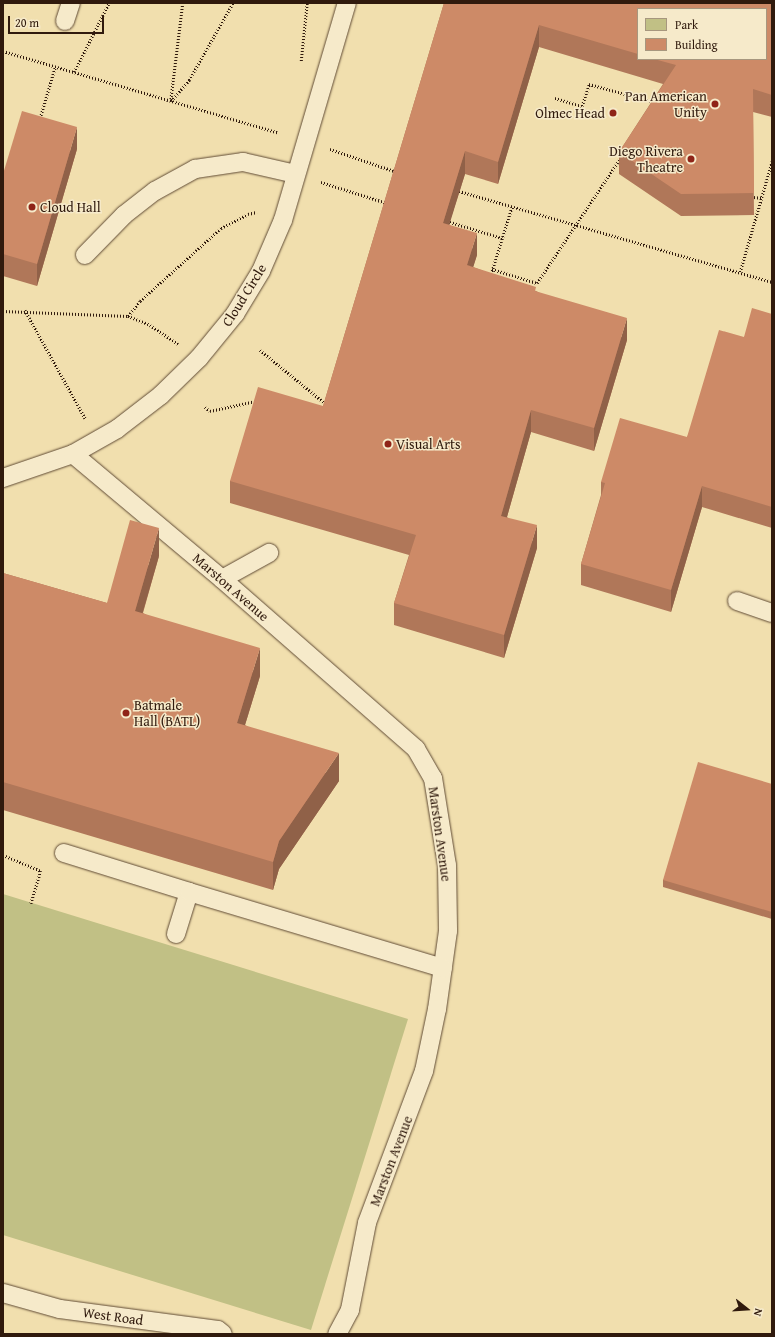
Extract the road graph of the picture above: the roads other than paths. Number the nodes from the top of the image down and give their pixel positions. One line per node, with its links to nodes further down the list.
1 (70, 3): 3 (lane)
2 (347, 3): 4 (lane, Cloud Circle)
3 (65, 21)
4 (296, 174): 5 (lane); 6 (lane, Cloud Circle)
5 (85, 255)
6 (73, 454): 7 (lane, Cloud Circle); 9 (lane, Marston Avenue)
7 (3, 478)
8 (269, 553): 9 (lane)
9 (222, 579): 15 (lane, Marston Avenue)
10 (737, 601): 11 (lane)
11 (772, 613)
12 (64, 853): 13 (lane)
13 (189, 892): 14 (lane); 15 (lane)
14 (176, 934)
15 (443, 968): 18 (lane, Marston Avenue)
16 (3, 1293): 17 (lane, West Road)
17 (223, 1334)
18 (338, 1334)

